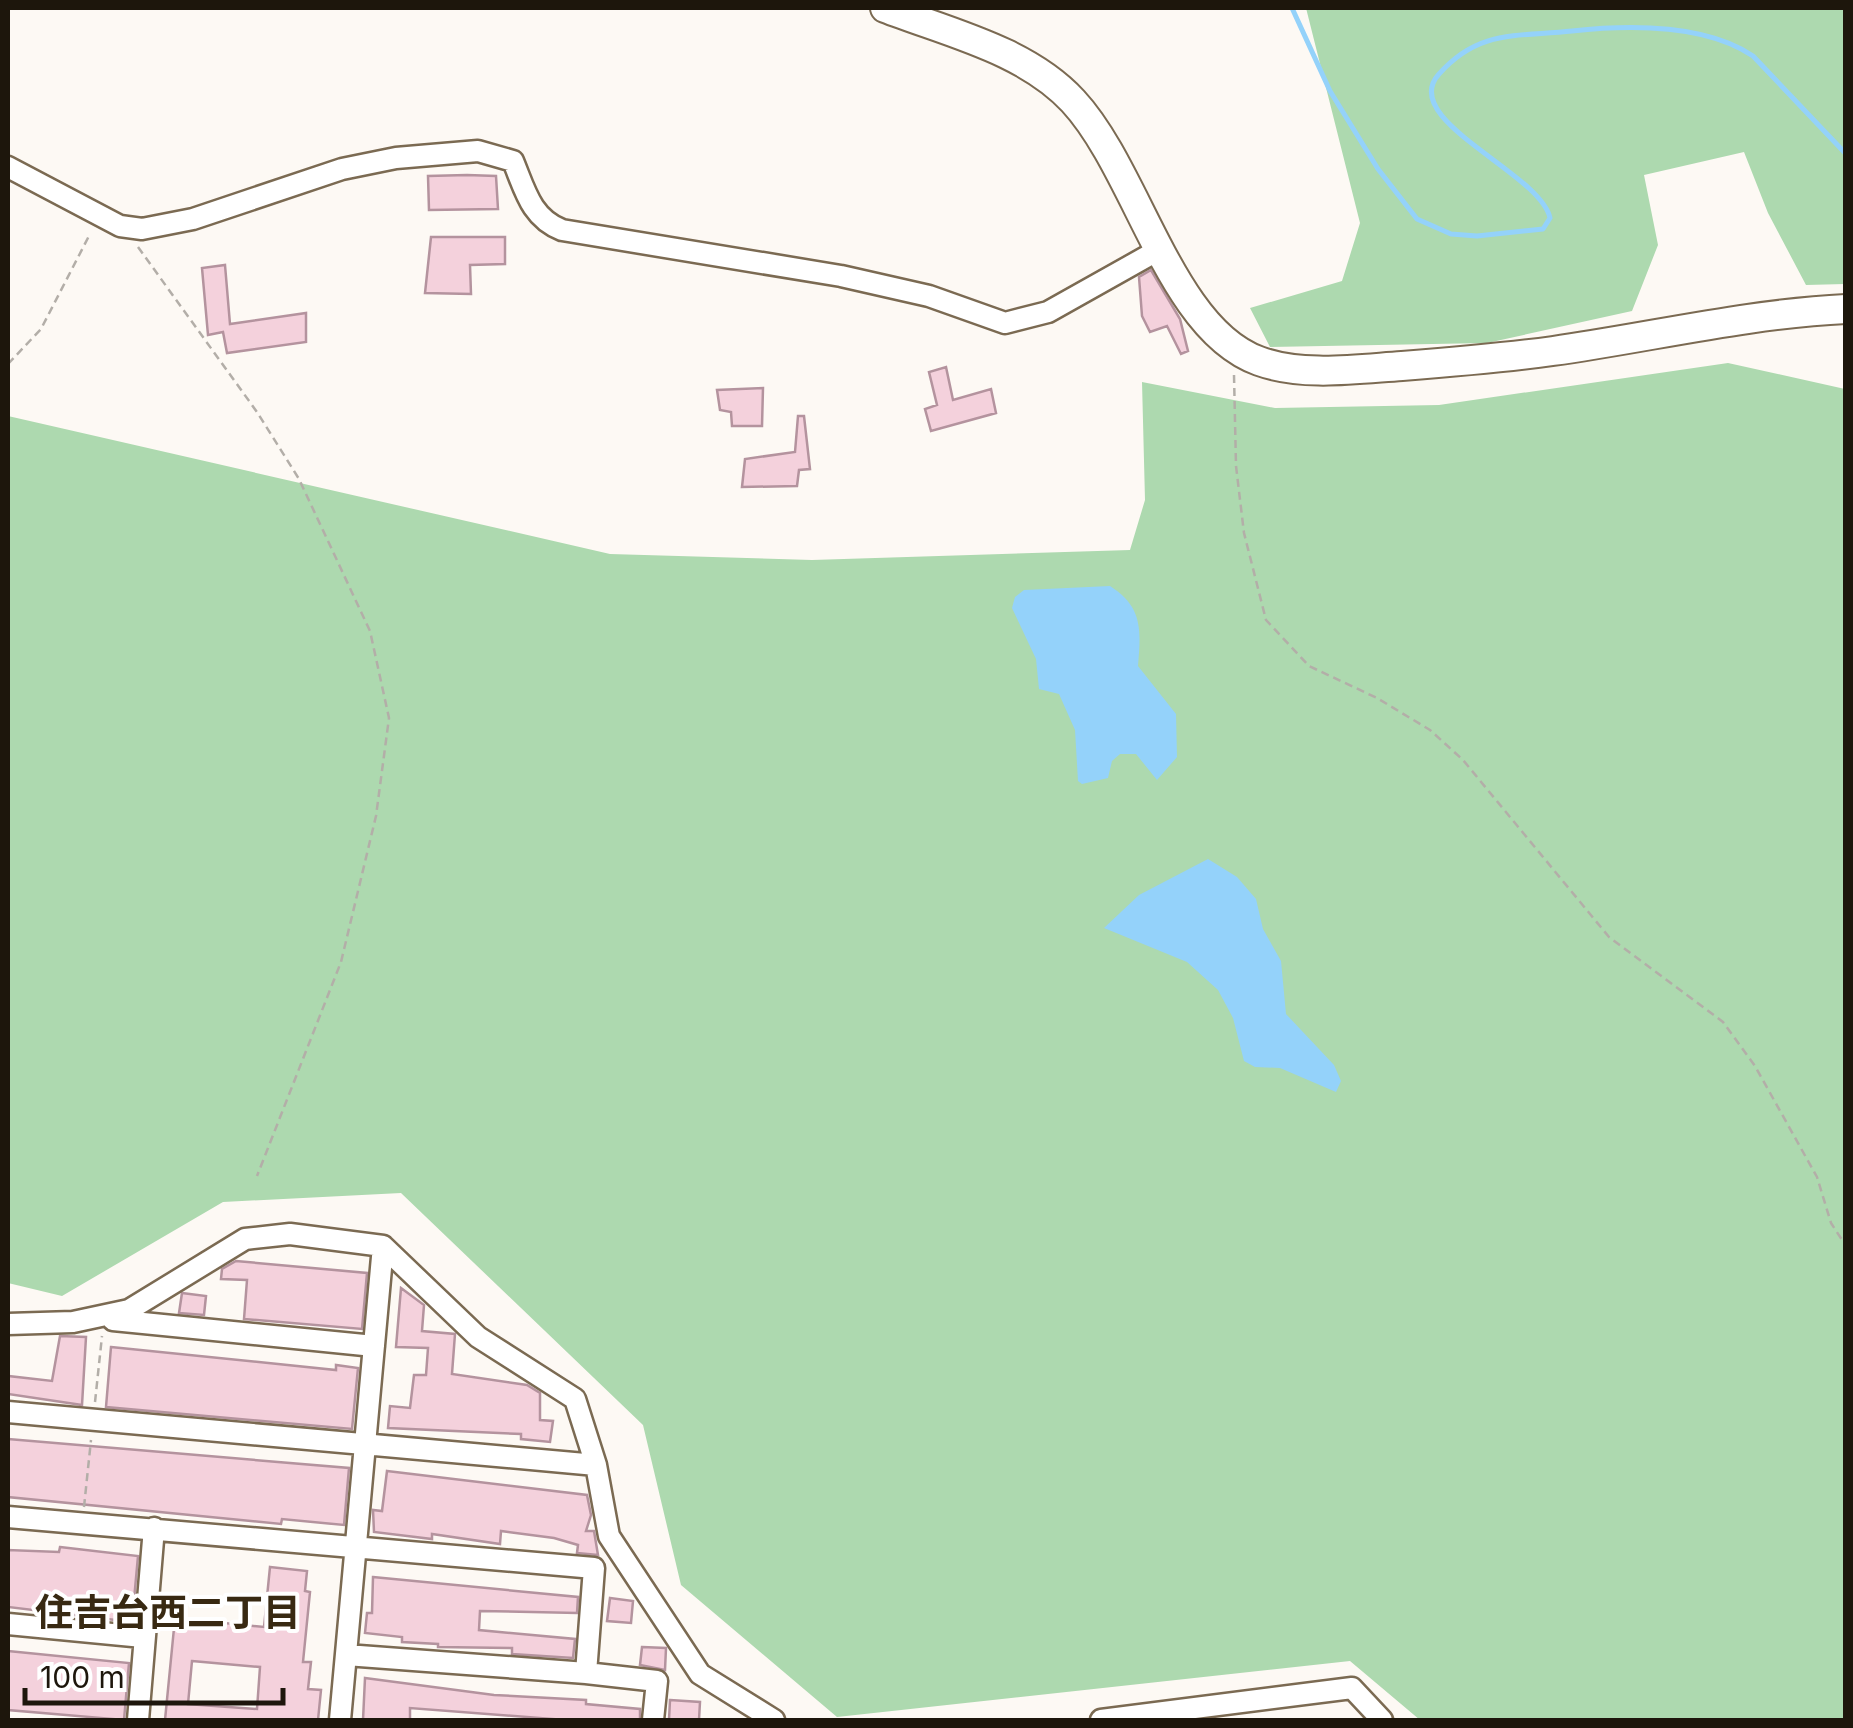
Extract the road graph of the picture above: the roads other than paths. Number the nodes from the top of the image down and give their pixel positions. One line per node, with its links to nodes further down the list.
1 (885, 8): 3 (street)
2 (8, 167): 3 (street)
3 (1162, 248): 4 (street)
4 (1846, 309)
5 (383, 1246): 6 (street); 8 (street); 11 (street)
6 (94, 1318): 7 (street); 8 (street)
7 (8, 1324)
8 (374, 1346): 10 (street)
9 (8, 1412): 10 (street)
10 (366, 1444): 11 (street); 14 (street)
11 (596, 1465): 22 (street)
12 (8, 1517): 13 (street)
13 (154, 1528): 14 (street); 16 (street)
14 (355, 1548): 17 (street); 18 (street)
15 (8, 1624): 16 (street)
16 (144, 1636): 19 (street)
17 (346, 1655): 18 (street); 20 (street)
18 (586, 1673): 21 (street)
19 (138, 1720)
20 (340, 1720)
21 (653, 1720)
22 (774, 1720)
23 (1100, 1720): 24 (street)
24 (1382, 1720)

